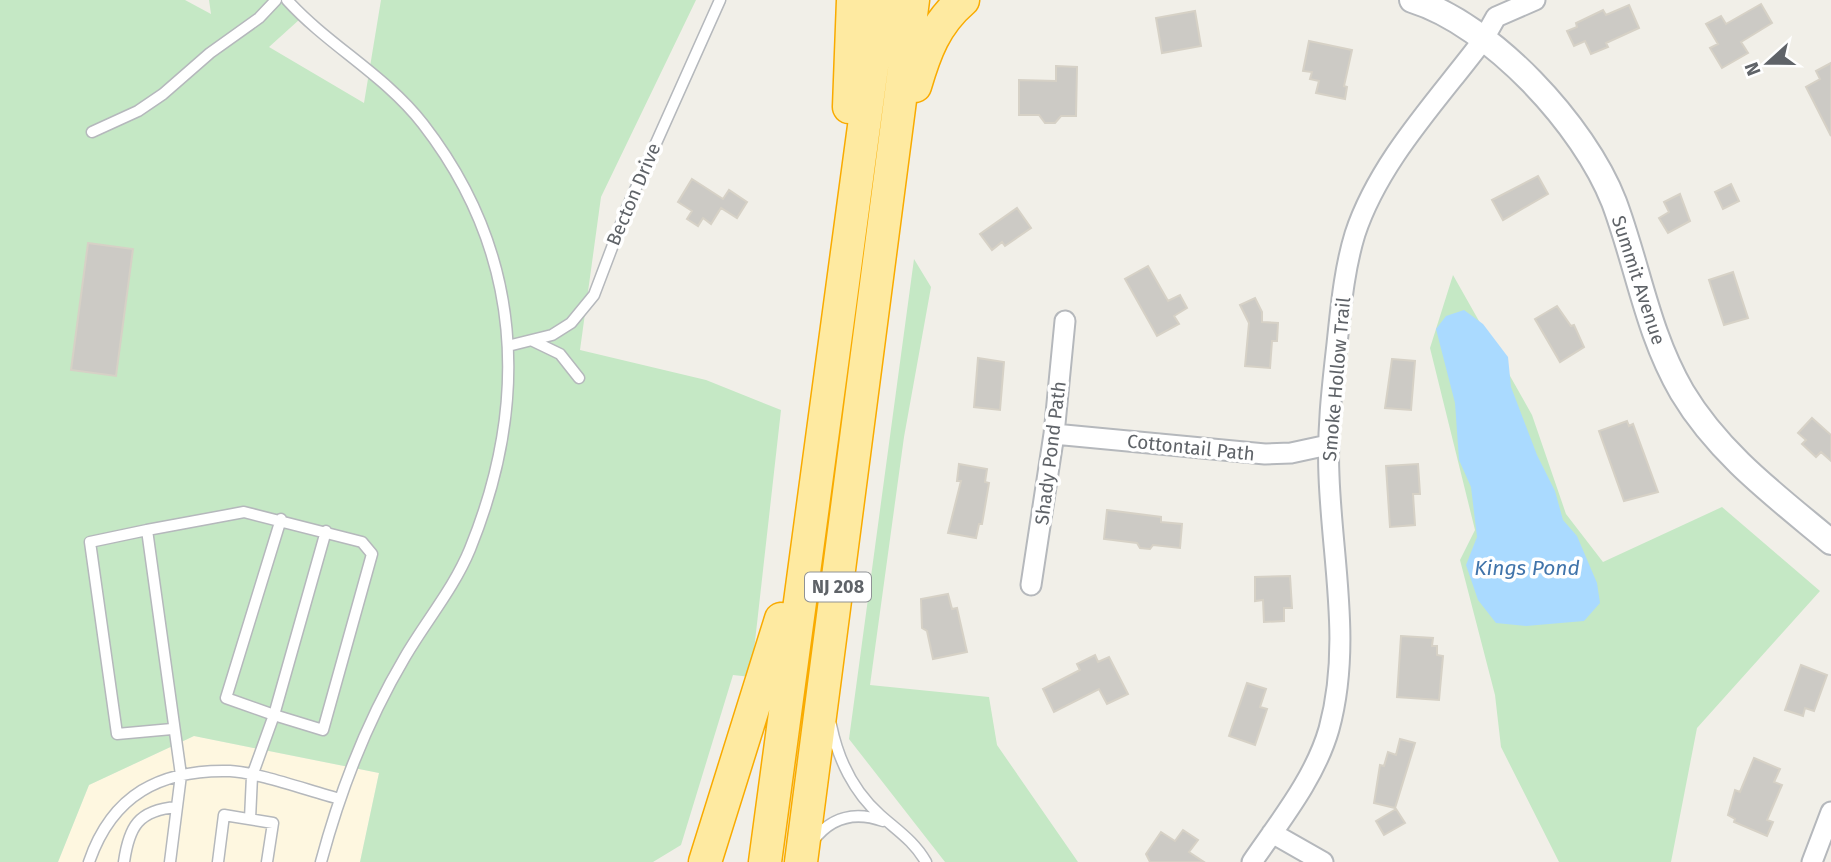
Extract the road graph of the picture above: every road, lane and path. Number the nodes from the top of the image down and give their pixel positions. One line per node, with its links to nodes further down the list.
1 (275, 0): 13 (lane)
2 (287, 0): 17 (lane)
3 (720, 0): 16 (lane, Becton Drive)
4 (853, 0): 18 (highway)
5 (881, 0): 18 (highway, NJ 208)
6 (913, 0): 14 (highway, NJ 208)
7 (963, 0): 14 (highway)
8 (1412, 0): 11 (street, Summit Avenue)
9 (1432, 0): 11 (street, Summit Avenue)
10 (1535, 0): 12 (street, Smoke Hollow Trail)
11 (1451, 16): 12 (street, Summit Avenue)
12 (1483, 40): 21 (street, Smoke Hollow Trail); 26 (street, Summit Avenue)
13 (92, 132)
14 (875, 311): 28 (highway, NJ 208)
15 (1065, 321): 20 (street, Shady Pond Path)
16 (533, 341): 17 (lane, Becton Drive); 19 (lane)
17 (508, 346): 33 (lane)
18 (834, 354): 22 (highway, NJ 208)
19 (579, 378)
20 (1054, 434): 21 (street, Cottontail Path); 27 (street, Shady Pond Path)
21 (1328, 444): 38 (street, Smoke Hollow Trail)
22 (815, 486): 45 (highway); 46 (highway, NJ 208)
23 (281, 519): 24 (lane); 25 (lane); 29 (lane)
24 (147, 530): 30 (lane); 30 (lane)
25 (326, 531): 29 (lane); 29 (lane)
26 (1831, 542)
27 (1031, 585)
28 (825, 689): 37 (lane); 47 (highway, NJ 208)
29 (274, 715): 32 (lane)
30 (172, 729): 31 (lane)
31 (181, 775): 32 (lane); 34 (lane); 39 (lane)
32 (252, 776): 33 (lane); 36 (lane)
33 (340, 799): 44 (lane)
34 (177, 807): 40 (lane); 41 (lane)
35 (1831, 812): 51 (street)
36 (250, 818): 42 (lane); 43 (lane)
37 (890, 824): 47 (lane); 48 (lane)
38 (1272, 833): 49 (street, Smoke Hollow Trail); 50 (street)
39 (89, 862)
40 (124, 862)
41 (170, 862)
42 (218, 862)
43 (267, 862)
44 (321, 862)
45 (705, 862)
46 (765, 862)
47 (801, 862)
48 (926, 862)
49 (1252, 862)
50 (1323, 862)
51 (1812, 862)

